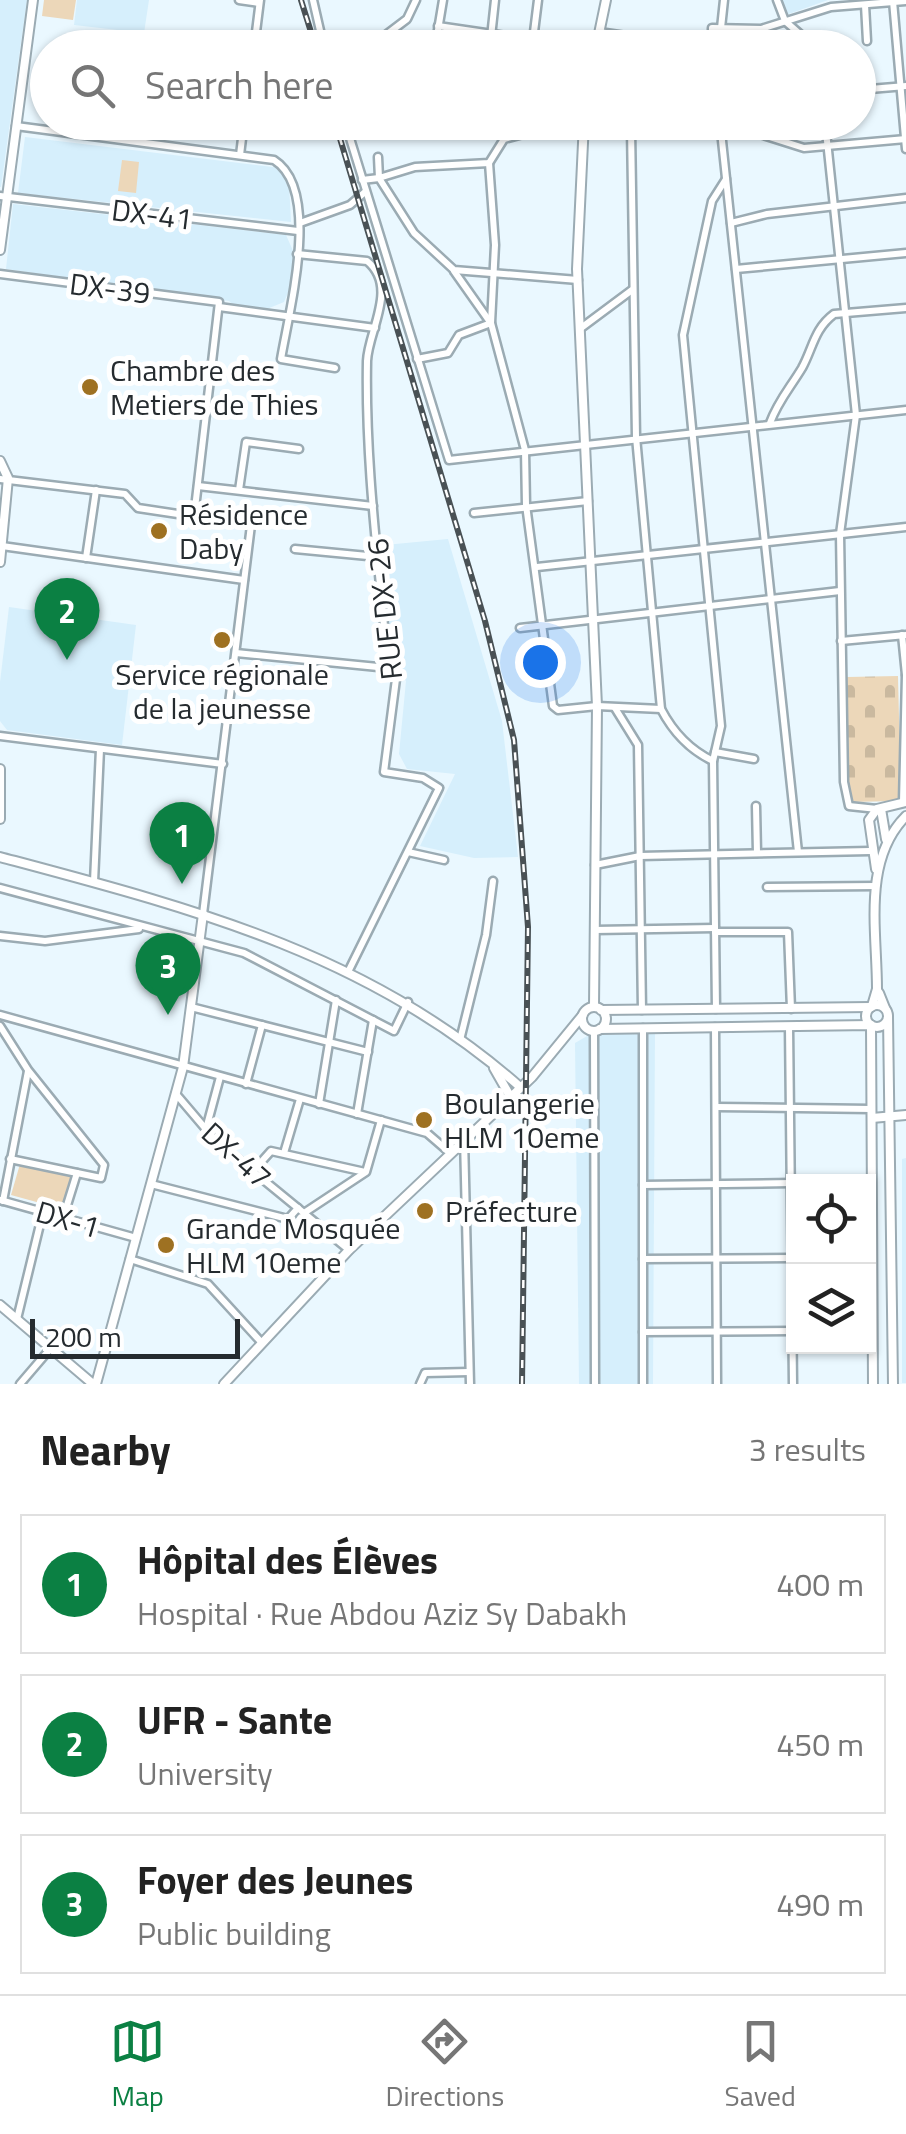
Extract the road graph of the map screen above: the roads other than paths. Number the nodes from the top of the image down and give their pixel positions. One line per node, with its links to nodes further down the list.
1 (33, 0): 32 (main road)
2 (239, 0): 11 (street)
3 (314, 0): 20 (street)
4 (416, 0): 21 (street)
5 (443, 0): 17 (street)
6 (495, 0): 24 (street)
7 (538, 0): 25 (street)
8 (606, 0): 26 (main road)
9 (724, 0): 18 (street)
10 (777, 0): 16 (street)
11 (260, 1): 19 (street)
12 (893, 1): 13 (street); 15 (street); 30 (street)
13 (906, 1)
14 (832, 4): 15 (street); 16 (street)
15 (865, 4): 29 (street)
16 (785, 21): 18 (street); 28 (street)
17 (438, 26): 22 (street); 23 (street)
18 (721, 28): 27 (street)
19 (256, 30)
20 (321, 30)
21 (389, 30)
22 (437, 30)
23 (459, 30)
24 (491, 30)
25 (535, 30)
26 (599, 30)
27 (712, 30)
28 (795, 30)
29 (866, 30)
30 (903, 86): 31 (street); 34 (street)
31 (876, 88)
32 (16, 126): 33 (street); 53 (main road)
33 (30, 128)
34 (906, 139): 44 (street); 45 (street)
35 (124, 140): 46 (street)
36 (242, 140): 46 (street)
37 (351, 140): 51 (street)
38 (503, 140): 48 (street)
39 (583, 140): 68 (main road)
40 (631, 140): 69 (street)
41 (723, 140): 50 (street)
42 (776, 140): 44 (street)
43 (828, 140): 44 (street)
44 (828, 146): 55 (street)
45 (906, 150)
46 (240, 155): 57 (street)
47 (378, 157): 49 (street)
48 (489, 163): 49 (street); 67 (street)
49 (379, 178): 51 (street); 65 (street)
50 (726, 178): 56 (street); 83 (street)
51 (362, 180): 52 (street)
52 (365, 192): 57 (street); 58 (street)
53 (3, 196): 57 (street, DX-41); 59 (main road)
54 (906, 198): 55 (street)
55 (834, 206): 56 (street); 62 (street)
56 (730, 224): 64 (street)
57 (299, 227): 61 (street)
58 (381, 248): 63 (street); 77 (street)
59 (0, 250)
60 (906, 253): 62 (street)
61 (297, 254): 63 (street); 73 (street)
62 (840, 259): 64 (street); 72 (street)
63 (372, 264): 75 (street, RUE DX-26)
64 (736, 269): 82 (street)
65 (454, 270): 67 (street); 74 (street)
66 (0, 274): 70 (street, DX-39)
67 (493, 276): 68 (street); 74 (street)
68 (578, 280): 76 (main road)
69 (633, 289): 76 (street); 84 (street)
70 (219, 304): 73 (street, DX-39); 90 (street)
71 (906, 308): 72 (street)
72 (845, 312): 80 (street); 81 (street)
73 (288, 316): 75 (street, DX-39); 78 (street)
74 (491, 323): 77 (street); 87 (street)
75 (376, 328): 95 (street, RUE DX-26)
76 (581, 328): 85 (main road)
77 (416, 359): 87 (street)
78 (336, 368)
79 (906, 410): 80 (street)
80 (856, 415): 81 (street); 99 (street)
81 (770, 424): 82 (street)
82 (752, 425): 83 (street); 100 (street)
83 (691, 431): 84 (street); 102 (street)
84 (636, 437): 85 (street); 104 (street)
85 (585, 442): 87 (street); 93 (main road)
86 (299, 449): 92 (street)
87 (524, 450): 94 (street)
88 (0, 461): 89 (main road)
89 (4, 478): 91 (street); 101 (main road)
90 (198, 486): 92 (street); 97 (street)
91 (96, 490): 97 (street); 105 (street)
92 (239, 490): 95 (street)
93 (588, 502): 94 (street); 107 (main road)
94 (526, 505): 96 (street); 109 (street)
95 (373, 506): 106 (street, RUE DX-26)
96 (474, 513)
97 (194, 516): 110 (street)
98 (906, 527): 99 (street)
99 (840, 534): 100 (street); 111 (street)
100 (765, 542): 102 (street); 112 (street)
101 (2, 546): 105 (street); 108 (main road)
102 (705, 548): 104 (street); 113 (street)
103 (295, 550): 106 (street)
104 (647, 555): 107 (street); 114 (street)
105 (86, 558): 110 (street)
106 (378, 558): 121 (street, RUE DX-26)
107 (591, 561): 109 (street); 115 (main road)
108 (0, 562)
109 (536, 567): 116 (street)
110 (244, 580): 120 (street)
111 (840, 590): 112 (street); 119 (street)
112 (771, 599): 113 (street); 140 (street)
113 (711, 606): 114 (street); 128 (street)
114 (653, 612): 115 (street); 125 (street)
115 (595, 620): 116 (street); 123 (main road)
116 (543, 626): 117 (street); 123 (street)
117 (520, 628)
118 (904, 635): 119 (street); 122 (street)
119 (842, 641): 134 (street)
120 (236, 653): 121 (street); 130 (street)
121 (388, 668): 139 (street, RUE DX-26)
122 (906, 675): 132 (street)
123 (597, 706): 124 (street); 146 (main road)
124 (614, 707): 125 (street); 143 (street)
125 (661, 709): 128 (street)
126 (0, 736): 127 (street)
127 (100, 749): 130 (street); 149 (street)
128 (714, 756): 129 (street); 142 (street)
129 (754, 759)
130 (223, 764): 153 (street)
131 (0, 768): 136 (main road)
132 (905, 802): 134 (main road)
133 (756, 806): 141 (street)
134 (879, 809): 137 (main road); 138 (main road)
135 (906, 816): 137 (main road)
136 (0, 819)
137 (886, 839): 147 (main road)
138 (870, 851): 140 (street); 147 (main road)
139 (408, 852): 145 (street); 160 (street)
140 (798, 852): 141 (street)
141 (757, 853): 142 (street)
142 (714, 854): 143 (street); 157 (street)
143 (640, 856): 146 (street); 155 (street)
144 (0, 857): 149 (main road)
145 (444, 860)
146 (595, 865): 156 (main road)
147 (876, 874): 150 (main road)
148 (493, 881): 181 (street)
149 (94, 882): 153 (main road)
150 (876, 886): 151 (street); 161 (main road)
151 (768, 887)
152 (0, 888): 154 (street)
153 (204, 914): 159 (main road); 160 (main road)
154 (145, 928): 158 (street); 159 (street)
155 (641, 929): 156 (street); 157 (street); 169 (street)
156 (595, 930): 166 (main road)
157 (715, 930): 167 (street); 168 (street)
158 (0, 936)
159 (200, 940): 162 (street); 165 (main road)
160 (349, 970): 163 (main road)
161 (878, 989): 164 (main road); 170 (main road)
162 (336, 1000): 173 (street); 182 (street)
163 (408, 1002): 173 (street); 181 (main road)
164 (872, 1007): 168 (main road); 170 (main road); 174 (main road)
165 (191, 1008): 175 (street); 185 (main road)
166 (598, 1008): 169 (main road); 172 (main road); 180 (main road)
167 (716, 1009): 168 (main road); 169 (main road)
168 (791, 1009)
169 (642, 1010)
170 (887, 1012): 174 (main road); 201 (main road)
171 (0, 1015): 185 (street)
172 (582, 1016): 180 (main road); 183 (main road)
173 (374, 1020): 184 (street)
174 (871, 1024): 177 (main road); 199 (main road)
175 (262, 1025): 182 (street); 189 (street)
176 (0, 1026): 187 (street)
177 (789, 1026): 178 (main road); 196 (street)
178 (715, 1027): 179 (main road); 195 (street)
179 (643, 1028): 180 (main road); 214 (street)
180 (594, 1030): 183 (main road); 241 (street)
181 (460, 1040): 186 (main road)
182 (329, 1042): 184 (street); 194 (street)
183 (562, 1043): 190 (main road)
184 (368, 1052): 197 (street)
185 (183, 1068): 188 (street); 191 (main road)
186 (494, 1068): 190 (main road); 192 (main road)
187 (28, 1070): 206 (street); 209 (street)
188 (220, 1078): 189 (street); 202 (street)
189 (246, 1084): 193 (street)
190 (520, 1087): 192 (main road)
191 (176, 1093): 202 (street, DX-47); 213 (main road)
192 (510, 1096): 203 (main road)
193 (300, 1098): 194 (street); 205 (street)
194 (319, 1104): 197 (street)
195 (716, 1108): 196 (street); 215 (street)
196 (790, 1108): 199 (street); 210 (street)
197 (357, 1114): 200 (street)
198 (903, 1116): 201 (main road)
199 (871, 1118): 201 (main road); 211 (main road)
200 (382, 1120): 204 (street); 208 (street)
201 (889, 1120): 246 (main road)
202 (206, 1129): 207 (street, DX-47)
203 (464, 1137): 204 (main road); 235 (street)
204 (448, 1152): 221 (main road)
205 (284, 1154): 207 (street); 208 (street)
206 (10, 1159): 209 (street); 216 (street)
207 (253, 1171): 217 (street, DX-47)
208 (366, 1172): 217 (street)
209 (77, 1173): 219 (street)
210 (792, 1174)
211 (870, 1174)
212 (786, 1183): 215 (street)
213 (150, 1184): 217 (street); 220 (main road)
214 (643, 1184): 215 (street); 225 (street)
215 (716, 1184): 222 (street)
216 (1, 1200): 218 (street, DX-1)
217 (301, 1210): 221 (street, DX-47)
218 (44, 1212): 219 (street, DX-1); 227 (street)
219 (63, 1218): 220 (street, DX-1)
220 (136, 1238): 224 (main road)
221 (349, 1250): 231 (main road)
222 (716, 1258): 223 (street); 225 (street); 230 (street)
223 (786, 1258)
224 (130, 1259): 231 (street); 237 (main road)
225 (643, 1259): 229 (street)
226 (0, 1305): 227 (main road)
227 (18, 1318): 232 (main road)
228 (786, 1331): 230 (street)
229 (643, 1332): 230 (street); 242 (street)
230 (717, 1332): 243 (street)
231 (262, 1342): 238 (main road)
232 (50, 1349): 236 (street); 237 (main road)
233 (793, 1354): 244 (street)
234 (872, 1354): 245 (main road)
235 (469, 1372): 239 (street); 240 (street)
236 (20, 1384)
237 (94, 1384)
238 (224, 1384)
239 (420, 1384)
240 (470, 1384)
241 (594, 1384)
242 (643, 1384)
243 (717, 1384)
244 (792, 1384)
245 (873, 1384)
246 (892, 1384)

